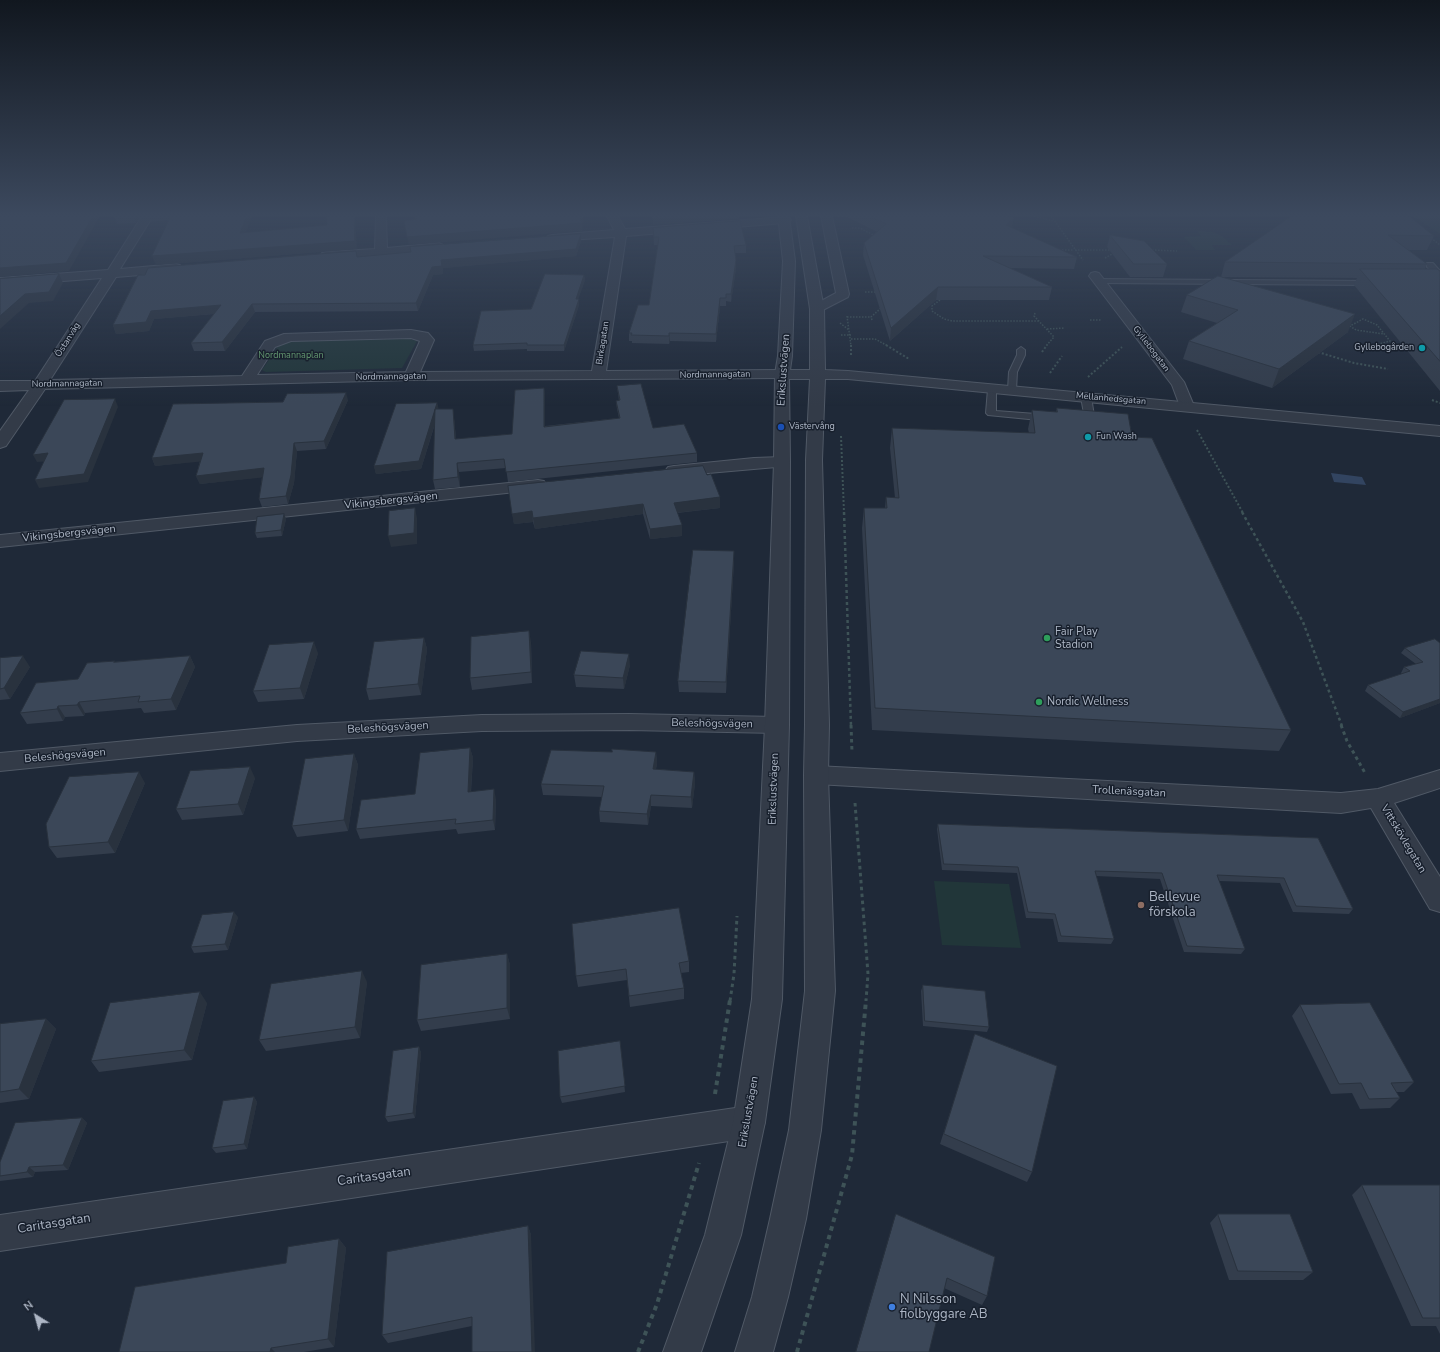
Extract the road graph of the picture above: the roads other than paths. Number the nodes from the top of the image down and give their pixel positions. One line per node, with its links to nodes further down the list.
1 (36, 279): 10 (street)
2 (106, 279): 20 (street, Östanväg)
3 (614, 279): 18 (street, Birkagatan)
4 (788, 279): 15 (street, Erikslustvägen)
5 (812, 279): 13 (street)
6 (839, 279): 13 (street)
7 (1097, 279): 25 (street, Gyllebogatan)
8 (1104, 279): 12 (lane)
9 (1435, 279): 11 (lane)
10 (0, 282)
11 (1424, 282)
12 (1379, 283)
13 (817, 309): 16 (street)
14 (1021, 350): 23 (lane)
15 (782, 374): 16 (street, Mellanhedsgatan); 18 (street, Nordmannagatan); 30 (street, Erikslustvägen)
16 (818, 374): 22 (street, Mellanhedsgatan); 36 (street)
17 (411, 376): 18 (street, Nordmannagatan); 19 (street, Nordmannagatan); 19 (street)
18 (598, 376)
19 (246, 380): 20 (street, Nordmannagatan)
20 (40, 385): 21 (street, Nordmannagatan); 29 (street, Östanväg)
21 (0, 386)
22 (992, 388): 23 (street, Mellanhedsgatan); 26 (lane)
23 (1012, 390): 24 (street, Mellanhedsgatan)
24 (1086, 397): 25 (street, Mellanhedsgatan); 27 (lane)
25 (1186, 406): 28 (street, Mellanhedsgatan)
26 (1060, 419)
27 (1075, 421)
28 (1440, 431)
29 (0, 443)
30 (782, 462): 31 (street); 34 (street, Erikslustvägen)
31 (655, 473)
32 (552, 484): 33 (street, Vikingsbergsvägen)
33 (0, 541)
34 (777, 725): 35 (street, Beleshögsvägen); 40 (street, Erikslustvägen)
35 (0, 762)
36 (816, 775): 38 (street, Trollenäsgatan); 43 (street)
37 (1440, 779): 38 (street, Trollenäsgatan)
38 (1378, 798): 39 (street, Vittskövlegatan)
39 (1440, 901)
40 (749, 1122): 41 (street, Caritasgatan); 42 (street, Erikslustvägen)
41 (0, 1233)
42 (682, 1352)
43 (754, 1352)

